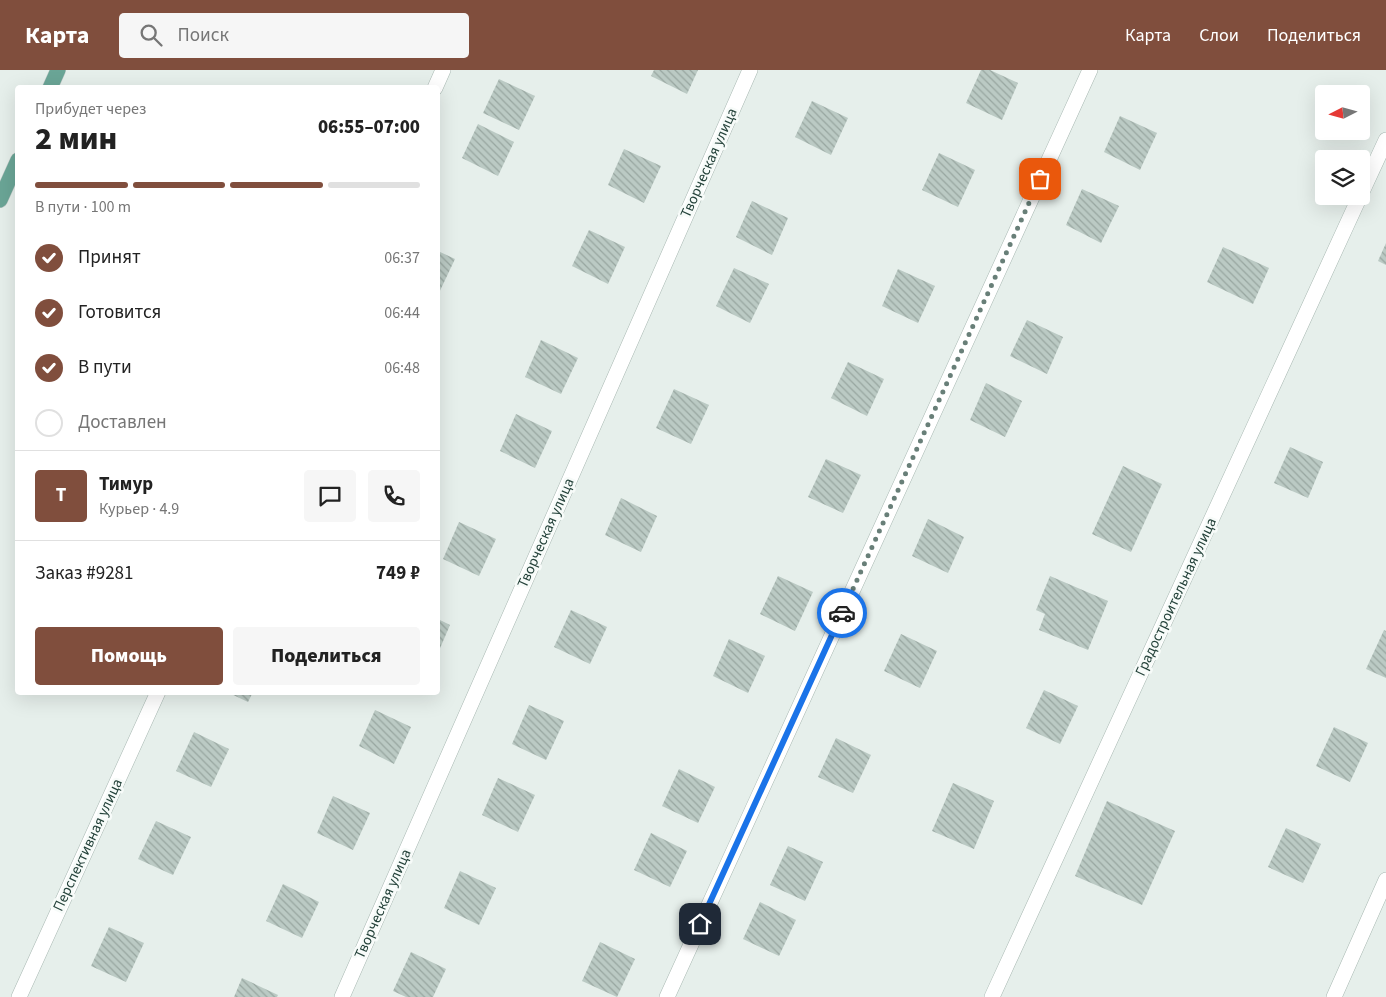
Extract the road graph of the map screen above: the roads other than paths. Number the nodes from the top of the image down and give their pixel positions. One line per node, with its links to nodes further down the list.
1 (58, 70): 5 (main road)
2 (444, 70): 6 (street)
3 (750, 70): 15 (street, Творческая улица)
4 (1090, 70): 16 (street)
5 (51, 85)
6 (437, 85)
7 (1386, 140): 9 (street, Градостроительная улица)
8 (15, 167): 10 (main road)
9 (1370, 175)
10 (0, 200)
11 (1356, 205): 17 (street, Градостроительная улица)
12 (157, 695): 14 (street, Перспективная улица)
13 (1386, 880): 18 (street)
14 (19, 997)
15 (342, 997)
16 (667, 997)
17 (992, 997)
18 (1334, 997)

